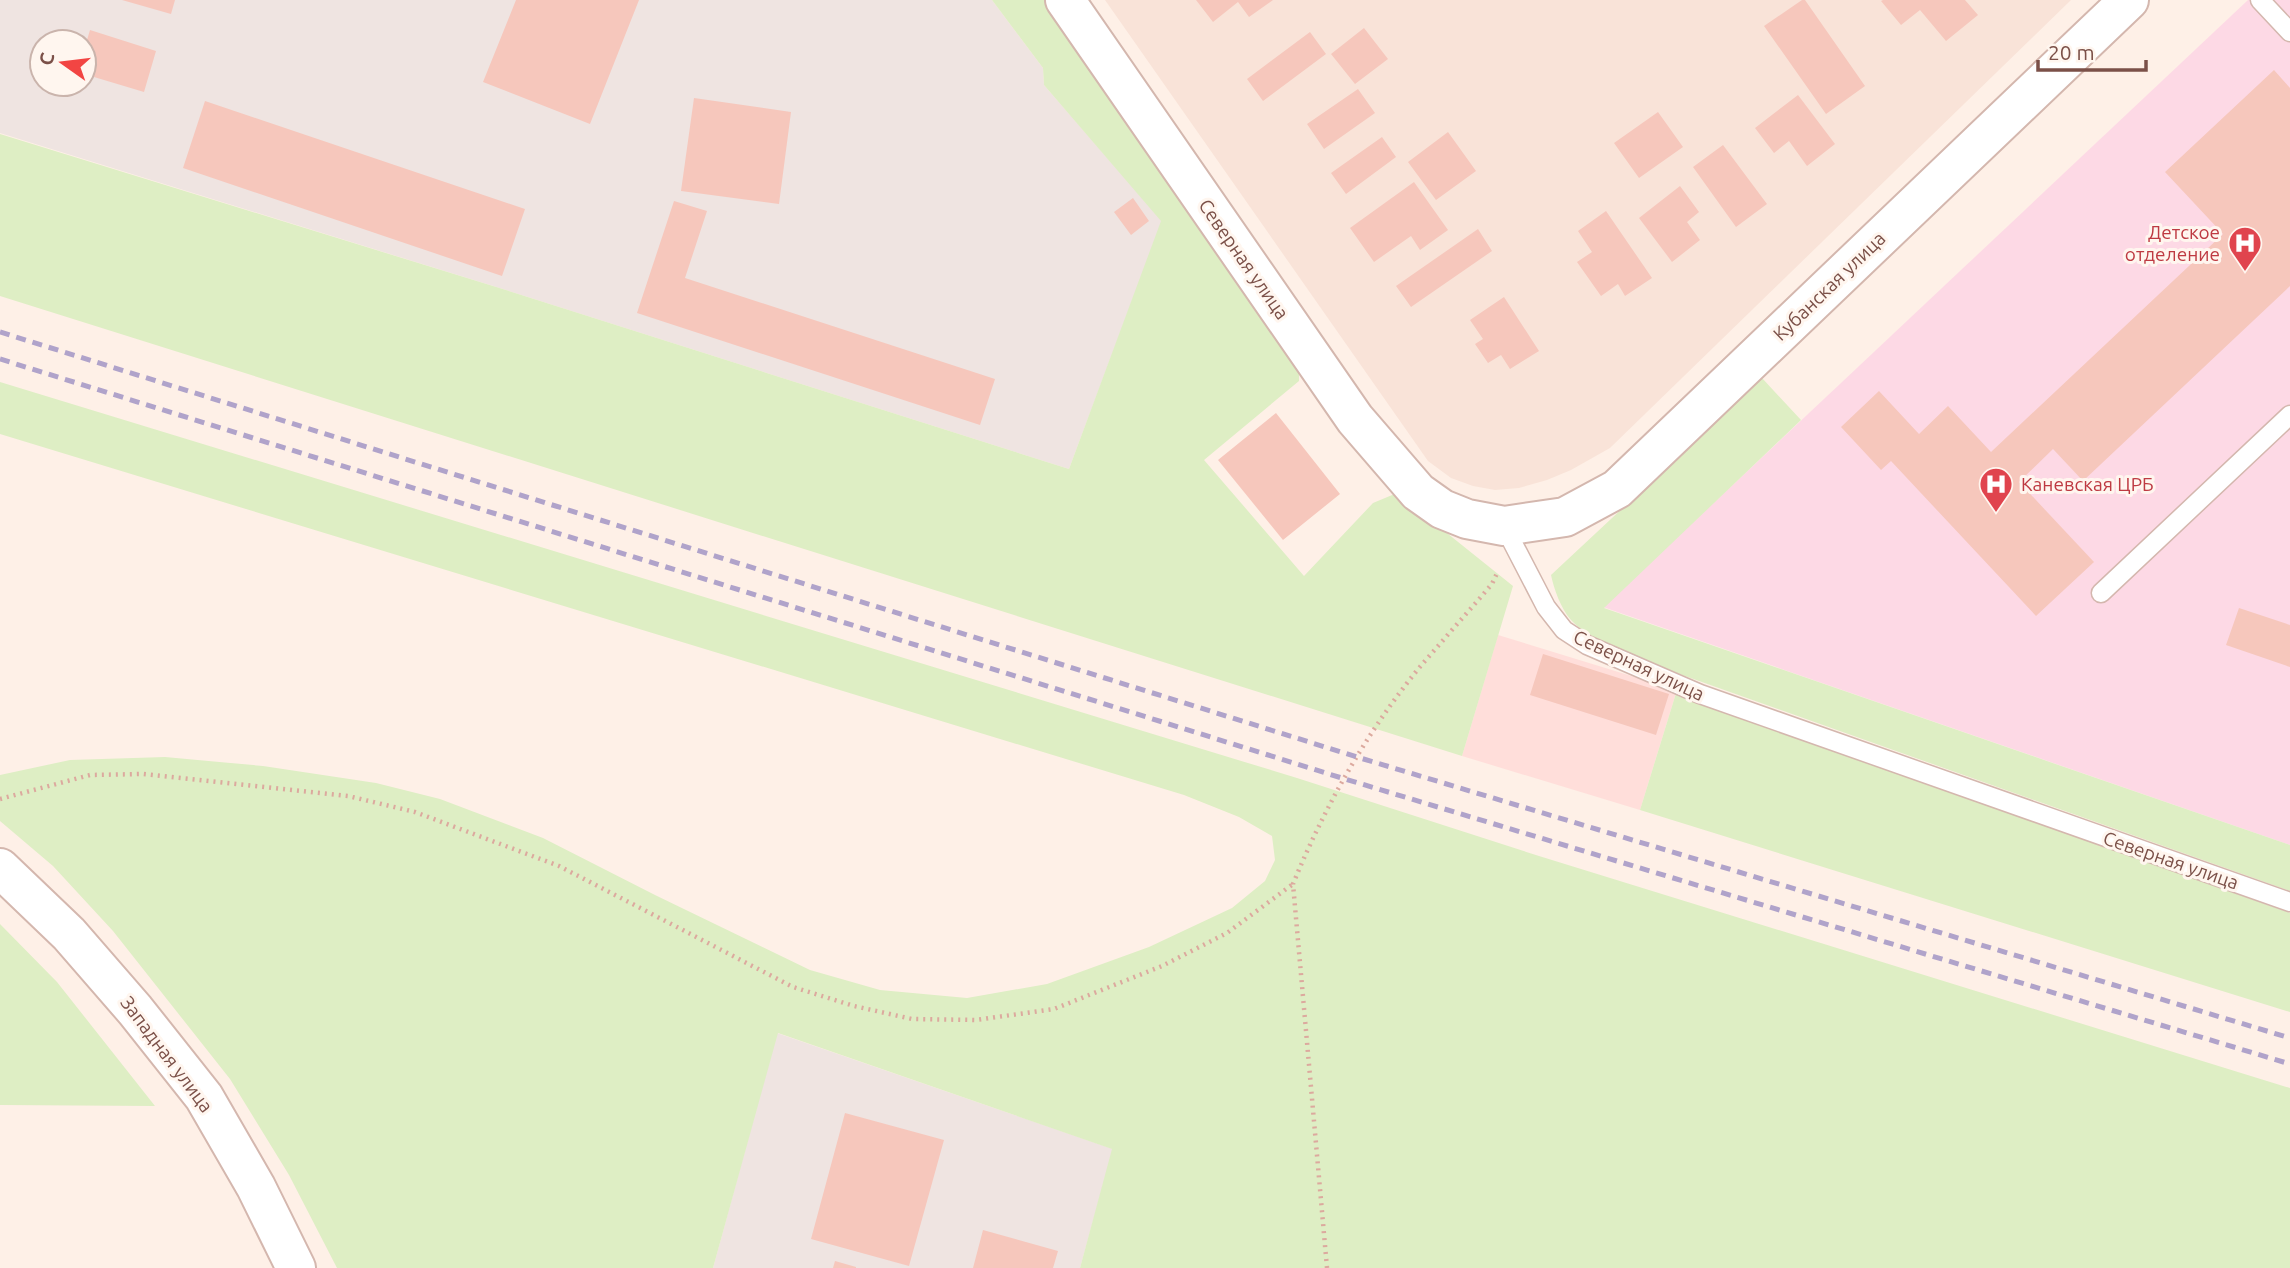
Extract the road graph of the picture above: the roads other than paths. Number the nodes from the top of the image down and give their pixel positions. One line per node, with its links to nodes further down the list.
1 (1065, 0): 6 (street, Северная улица)
2 (2129, 0): 6 (street, Кубанская улица)
3 (2260, 0): 4 (lane)
4 (2290, 32)
5 (2290, 415): 7 (lane)
6 (1504, 526): 9 (lane, Северная улица)
7 (2101, 593)
8 (0, 868): 10 (street, Западная улица)
9 (2290, 902)
10 (296, 1268)

